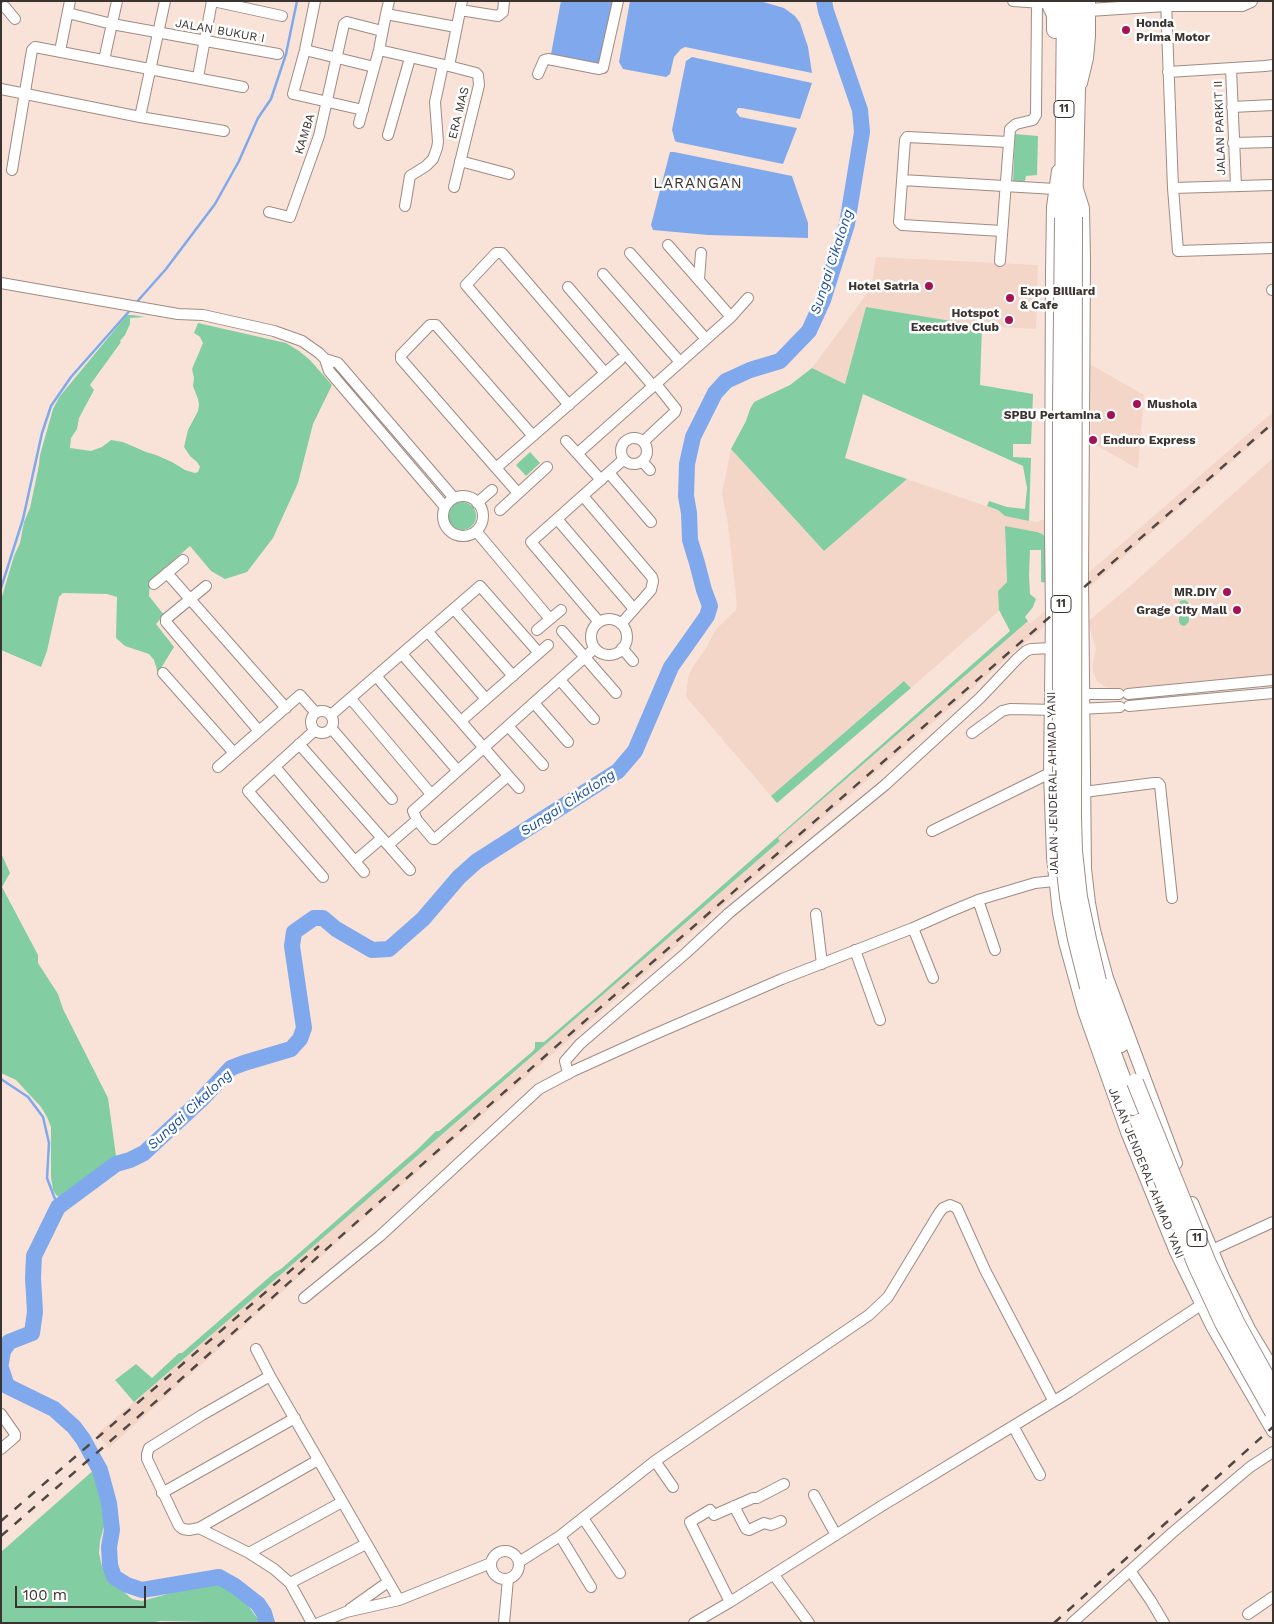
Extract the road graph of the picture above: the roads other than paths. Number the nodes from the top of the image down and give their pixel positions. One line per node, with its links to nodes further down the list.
1 (70, 1): 17 (street)
2 (116, 1): 21 (street)
3 (165, 1): 24 (street)
4 (212, 1): 19 (street); 25 (street)
5 (315, 1): 26 (street)
6 (389, 1): 18 (street)
7 (504, 1): 16 (street)
8 (618, 1): 39 (street)
9 (1013, 1): 11 (street)
10 (1251, 1): 13 (street)
11 (1049, 3): 52 (street); 55 (highway, JALAN JENDERAL AHMAD YANI / 11)
12 (1166, 3): 13 (street); 14 (street); 38 (street)
13 (1230, 3)
14 (1086, 4): 60 (highway, JALAN JENDERAL AHMAD YANI / 11)
15 (6, 5): 20 (street)
16 (461, 6): 22 (street)
17 (68, 13): 21 (street, JALAN BUKUR I); 28 (street)
18 (386, 14): 22 (street); 23 (street)
19 (282, 16)
20 (15, 19)
21 (112, 24): 24 (street, JALAN BUKUR I); 32 (street)
22 (456, 28): 34 (street)
23 (382, 31): 27 (street); 30 (street, KAMBA)
24 (157, 32): 25 (street, JALAN BUKUR I); 37 (street)
25 (204, 40): 29 (street, JALAN BUKUR I); 40 (street)
26 (305, 50): 30 (street); 44 (street)
27 (379, 50): 31 (street); 35 (street)
28 (60, 51): 32 (street); 43 (street)
29 (278, 54)
30 (336, 56): 35 (street); 44 (street, KAMBA)
31 (410, 58): 34 (street); 51 (street)
32 (104, 60): 37 (street)
33 (1273, 64): 36 (street)
34 (446, 65): 56 (street, ERA MAS); 67 (street)
35 (374, 67): 47 (street)
36 (1231, 68): 38 (street); 46 (street, JALAN PARKIT II)
37 (150, 69): 40 (street); 48 (street)
38 (1168, 72): 65 (street)
39 (538, 74)
40 (198, 77): 41 (street)
41 (243, 87)
42 (1, 89): 43 (street)
43 (24, 94): 48 (street); 57 (street)
44 (326, 102): 47 (street); 68 (street, KAMBA)
45 (1273, 105): 46 (street)
46 (1232, 106): 54 (street, JALAN PARKIT II)
47 (363, 110): 49 (street)
48 (140, 117): 50 (street)
49 (359, 123)
50 (224, 131)
51 (388, 135)
52 (1008, 142): 59 (street); 61 (street)
53 (1273, 142): 54 (street)
54 (1233, 143): 62 (street, JALAN PARKIT II)
55 (1064, 152): 66 (street, JALAN JENDERAL AHMAD YANI); 69 (highway, JALAN JENDERAL AHMAD YANI / 11)
56 (460, 161): 58 (street); 64 (street, ERA MAS)
57 (12, 170)
58 (509, 174)
59 (902, 180): 61 (street); 70 (street)
60 (1074, 182): 69 (highway, JALAN JENDERAL AHMAD YANI / 11); 105 (street, JALAN JENDERAL AHMAD YANI)
61 (1005, 186): 66 (street); 70 (street)
62 (1236, 186): 63 (street); 65 (street)
63 (1273, 186)
64 (454, 187)
65 (1173, 188): 72 (street)
66 (1047, 189): 104 (street, JALAN JENDERAL AHMAD YANI)
67 (405, 206)
68 (269, 212)
69 (1068, 217): 191 (highway, JALAN JENDERAL AHMAD YANI / 11, bridge)
70 (1002, 231): 75 (street)
71 (668, 245): 77 (street)
72 (1273, 248)
73 (630, 253): 82 (street)
74 (701, 253): 77 (street)
75 (1000, 261)
76 (603, 274): 85 (street)
77 (698, 279): 81 (street)
78 (1, 284): 83 (street)
79 (568, 287): 87 (street)
80 (748, 298): 81 (street)
81 (731, 317): 82 (street)
82 (706, 339): 85 (street)
83 (324, 360): 102 (street); 106 (street)
84 (620, 360): 86 (street)
85 (680, 362): 87 (street)
86 (606, 373): 88 (street); 88 (street)
87 (655, 385): 91 (street); 92 (street)
88 (569, 405): 89 (street)
89 (533, 436): 96 (street); 96 (street)
90 (566, 441): 92 (street)
91 (644, 441): 93 (street); 94 (street)
92 (578, 453): 98 (street)
93 (624, 459): 94 (street); 98 (street)
94 (642, 461): 97 (street)
95 (548, 466): 100 (street)
96 (496, 468): 99 (street)
97 (650, 470)
98 (605, 476): 101 (street); 109 (street)
99 (505, 478): 100 (street); 103 (street)
100 (518, 493): 107 (street)
101 (584, 496): 108 (street); 116 (street)
102 (454, 498): 103 (street); 106 (street)
103 (478, 503): 110 (street)
104 (1051, 504): 105 (street); 128 (street, JALAN JENDERAL AHMAD YANI)
105 (1083, 504): 141 (street, JALAN JENDERAL AHMAD YANI)
106 (445, 507): 110 (street)
107 (500, 510)
108 (558, 519): 116 (street); 120 (street)
109 (651, 522)
110 (476, 531): 119 (street)
111 (183, 560): 112 (street)
112 (168, 573): 113 (street); 115 (street)
113 (154, 584)
114 (206, 586): 115 (street)
115 (190, 599): 149 (street); 158 (street)
116 (634, 608): 121 (street)
117 (454, 609): 123 (street); 124 (street); 135 (street)
118 (561, 610): 119 (street)
119 (550, 620): 124 (street)
120 (599, 622): 121 (street); 126 (street)
121 (621, 624): 127 (street)
122 (562, 631): 131 (street)
123 (428, 632): 130 (street); 145 (street)
124 (532, 634): 129 (street)
125 (548, 645): 129 (street)
126 (595, 648): 127 (street); 131 (street)
127 (622, 648): 132 (street)
128 (1052, 648): 143 (street, JALAN JENDERAL AHMAD YANI); 193 (street)
129 (539, 653): 135 (street)
130 (402, 654): 134 (street); 155 (street)
131 (586, 657): 136 (street); 139 (street)
132 (633, 661)
133 (163, 673): 164 (street)
134 (376, 676): 144 (street); 168 (street)
135 (513, 676): 145 (street)
136 (560, 680): 147 (street); 154 (street)
137 (1273, 680): 138 (street)
138 (1219, 686): 142 (street); 146 (street)
139 (616, 693)
140 (1273, 693): 146 (street)
141 (1084, 694): 142 (street); 143 (street); 150 (street, JALAN JENDERAL AHMAD YANI)
142 (1127, 694): 148 (street)
143 (1051, 695): 151 (street, JALAN JENDERAL AHMAD YANI)
144 (350, 699): 153 (street); 173 (street)
145 (486, 699): 155 (street)
146 (1220, 699): 148 (street)
147 (534, 703): 156 (street); 161 (street)
148 (1129, 706): 150 (street)
149 (286, 708): 152 (street); 158 (street)
150 (1084, 709): 151 (street); 172 (street, JALAN JENDERAL AHMAD YANI)
151 (1050, 710): 160 (street); 169 (street, JALAN JENDERAL AHMAD YANI)
152 (316, 713): 153 (street); 159 (street)
153 (331, 715): 157 (street)
154 (594, 719)
155 (460, 721): 163 (street)
156 (508, 726): 163 (street); 165 (street)
157 (332, 729): 159 (street); 174 (street)
158 (258, 731): 164 (street)
159 (314, 731): 162 (street)
160 (972, 733)
161 (568, 742)
162 (299, 744): 167 (street); 177 (street)
163 (484, 748): 168 (street); 170 (street)
164 (234, 753): 166 (street)
165 (543, 765)
166 (218, 767)
167 (275, 767): 178 (street); 181 (street)
168 (458, 770): 173 (street)
169 (1050, 773): 176 (street); 182 (street, JALAN JENDERAL AHMAD YANI)
170 (508, 776): 171 (street); 175 (street)
171 (519, 788)
172 (1084, 792): 183 (street); 195 (street, JALAN JENDERAL AHMAD YANI)
173 (431, 794): 175 (street)
174 (392, 799)
175 (417, 820): 177 (street)
176 (932, 831)
177 (385, 841): 178 (street); 179 (street)
178 (355, 861): 180 (street)
179 (410, 870)
180 (364, 872)
181 (323, 877)
182 (1054, 881): 184 (street); 197 (street, JALAN JENDERAL AHMAD YANI)
183 (1172, 898)
184 (978, 900): 186 (street); 188 (street)
185 (816, 914): 189 (street)
186 (913, 928): 187 (street); 190 (street)
187 (855, 950): 189 (street); 192 (street)
188 (995, 950)
189 (822, 964): 193 (street)
190 (933, 978)
191 (1102, 1010): 203 (highway, JALAN JENDERAL AHMAD YANI / 11, bridge); 205 (highway, JALAN JENDERAL AHMAD YANI / 11, bridge)
192 (880, 1020)
193 (568, 1074): 196 (street)
194 (1273, 1222): 195 (street)
195 (1212, 1250): 198 (street, JALAN JENDERAL AHMAD YANI)
196 (304, 1298)
197 (1201, 1305): 199 (street, JALAN JENDERAL AHMAD YANI); 204 (street)
198 (1238, 1308): 199 (street); 201 (street, JALAN JENDERAL AHMAD YANI)
199 (1212, 1326): 209 (street, JALAN JENDERAL AHMAD YANI)
200 (256, 1349): 202 (street)
201 (1273, 1369)
202 (270, 1376): 207 (street); 217 (street)
203 (1273, 1389)
204 (1054, 1400): 208 (street); 213 (street)
205 (1273, 1412)
206 (1, 1414): 210 (street)
207 (295, 1418): 212 (street); 217 (street)
208 (1013, 1426): 214 (street); 224 (street)
209 (1273, 1431)
210 (1, 1449)
211 (1273, 1452): 230 (street)
212 (318, 1460): 219 (street); 223 (street)
213 (655, 1460): 216 (street); 221 (street)
214 (1040, 1475)
215 (784, 1484): 220 (street)
216 (674, 1487)
217 (162, 1493): 223 (street)
218 (814, 1495): 224 (street)
219 (342, 1502): 226 (street); 227 (street)
220 (734, 1506): 222 (street); 239 (street)
221 (583, 1518): 225 (street); 231 (street)
222 (781, 1521)
223 (199, 1528): 227 (street)
224 (836, 1535): 232 (street)
225 (560, 1536): 228 (street); 236 (street)
226 (366, 1544): 234 (street); 235 (street)
227 (249, 1553): 235 (street)
228 (519, 1562): 229 (street); 233 (street)
229 (490, 1563): 233 (street); 238 (street)
230 (1130, 1572): 247 (street); 248 (street)
231 (620, 1573)
232 (774, 1575): 239 (street); 246 (street)
233 (508, 1579): 244 (street)
234 (388, 1582): 238 (street); 240 (street)
235 (290, 1583): 242 (street)
236 (591, 1587)
237 (1273, 1597): 241 (street)
238 (399, 1600): 240 (street)
239 (730, 1602): 245 (street)
240 (346, 1612): 243 (street)
241 (1248, 1614)
242 (312, 1623)
243 (319, 1623)
244 (504, 1623)
245 (694, 1623)
246 (809, 1623)
247 (1072, 1623)
248 (1164, 1623)

